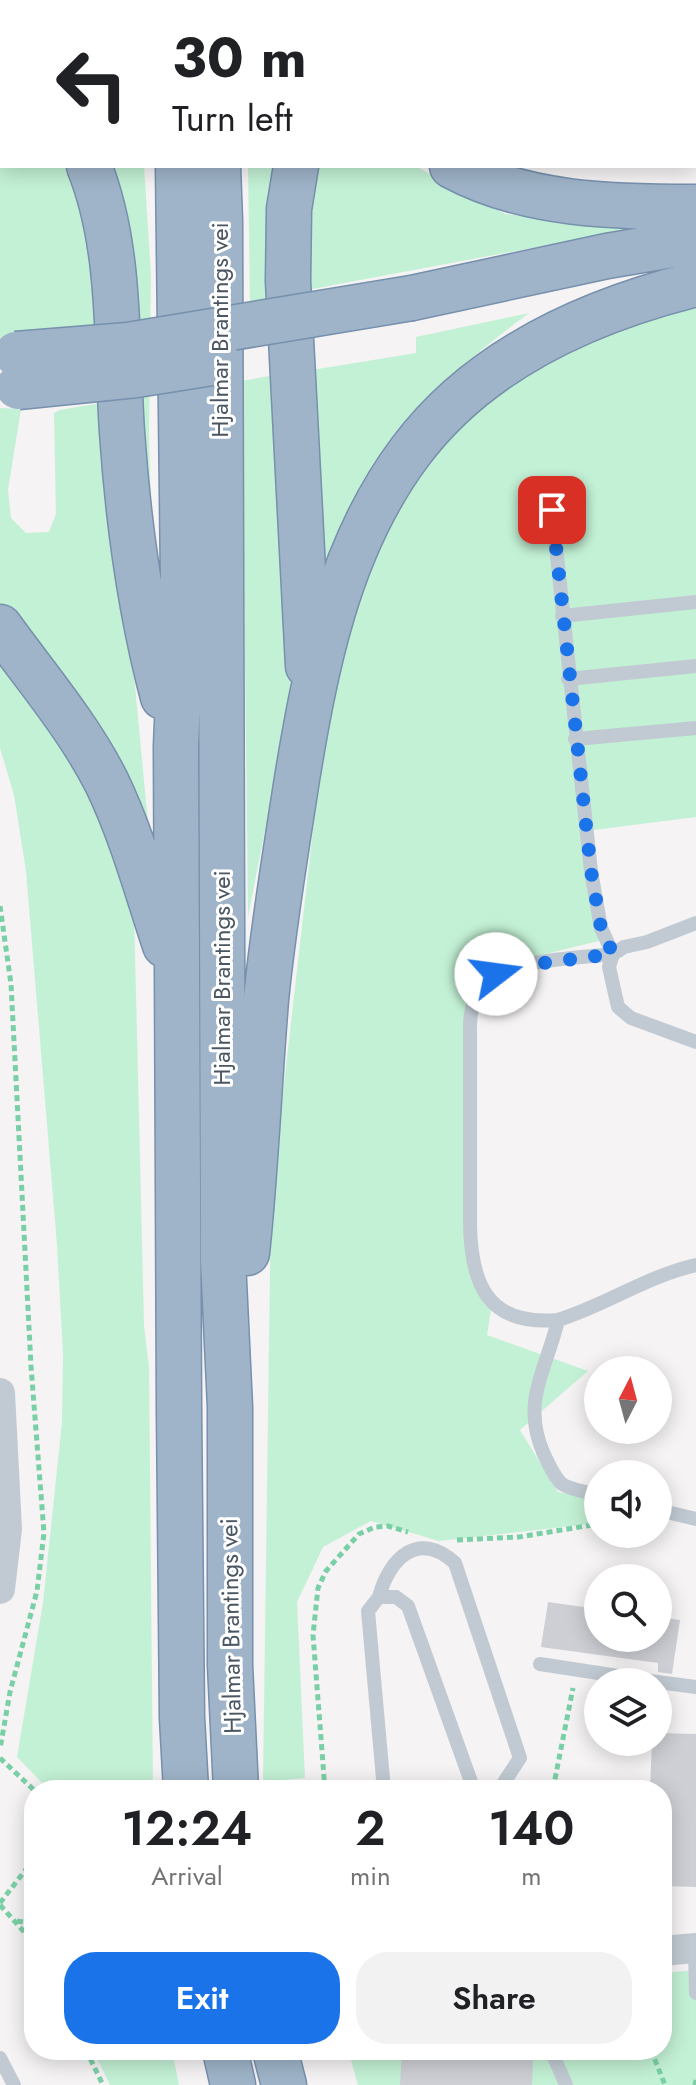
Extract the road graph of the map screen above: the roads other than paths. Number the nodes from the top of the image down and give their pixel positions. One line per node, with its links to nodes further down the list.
1 (90, 168): 21 (highway)
2 (178, 168): 21 (highway, Hjalmar Brantings vei)
3 (218, 168): 29 (highway, Hjalmar Brantings vei)
4 (296, 168): 18 (highway)
5 (457, 168): 6 (highway)
6 (696, 207)
7 (696, 241): 10 (highway)
8 (696, 276): 10 (highway)
9 (696, 284): 18 (highway)
10 (413, 313): 11 (highway, bridge)
11 (9, 371)
12 (552, 510): 14 (lane)
13 (696, 602): 14 (lane)
14 (562, 616): 17 (lane)
15 (0, 627): 24 (highway)
16 (696, 666): 17 (lane)
17 (568, 679): 20 (lane)
18 (311, 704): 29 (highway)
19 (696, 728): 20 (lane)
20 (575, 739): 23 (lane)
21 (176, 746): 24 (highway, Hjalmar Brantings vei)
22 (696, 923): 23 (lane)
23 (613, 954): 25 (lane); 27 (lane)
24 (177, 980): 39 (highway, Hjalmar Brantings vei)
25 (696, 1042)
26 (696, 1265): 27 (lane)
27 (558, 1320): 30 (lane)
28 (0, 1393): 33 (street)
29 (230, 1407): 40 (highway, Hjalmar Brantings vei)
30 (584, 1491)
31 (672, 1513): 32 (lane)
32 (696, 1519)
33 (0, 1589)
34 (379, 1597): 41 (lane); 42 (lane); 43 (lane)
35 (540, 1664): 36 (lane)
36 (584, 1671)
37 (672, 1684): 38 (lane)
38 (696, 1687)
39 (185, 1780)
40 (236, 1780)
41 (383, 1780)
42 (470, 1780)
43 (506, 1780)
44 (695, 1948): 45 (street); 46 (lane)
45 (672, 1950)
46 (696, 1993)
47 (0, 2058): 51 (lane)
48 (227, 2060): 52 (highway)
49 (278, 2060): 53 (highway)
50 (555, 2060): 54 (lane)
51 (14, 2085)
52 (233, 2085)
53 (284, 2085)
54 (566, 2085)

